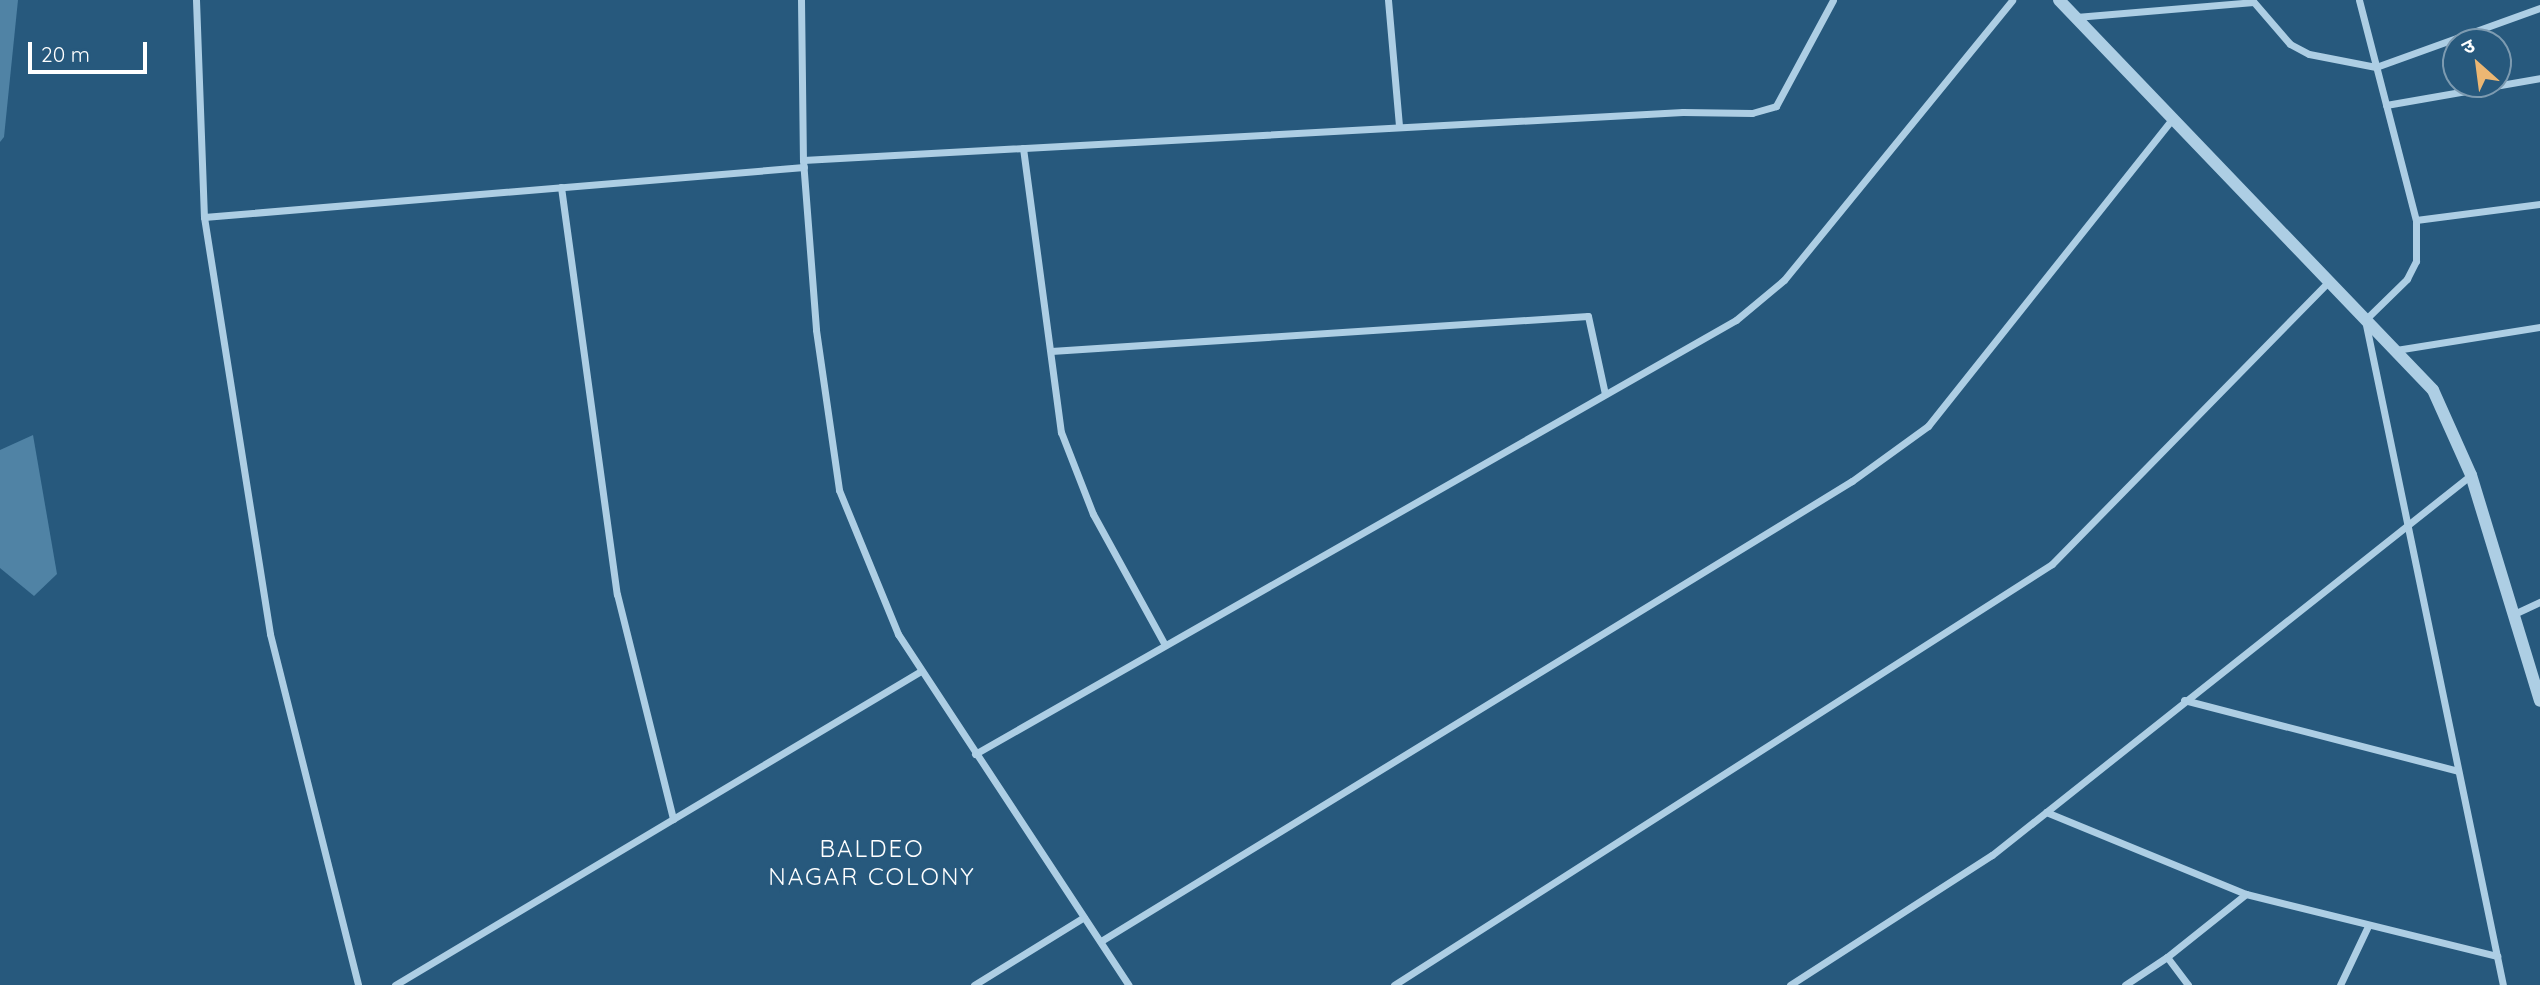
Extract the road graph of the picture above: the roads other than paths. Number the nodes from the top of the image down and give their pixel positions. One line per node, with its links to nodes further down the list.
1 (196, 0): 20 (street)
2 (801, 0): 17 (street)
3 (1388, 0): 15 (street)
4 (1833, 0): 15 (street)
5 (2012, 0): 27 (street)
6 (2059, 0): 10 (street)
7 (2359, 0): 11 (street)
8 (2252, 1): 10 (street); 11 (street)
9 (2540, 8): 11 (street)
10 (2075, 17): 14 (street)
11 (2376, 67): 13 (street)
12 (2540, 78): 13 (street)
13 (2386, 105): 21 (street)
14 (2171, 120): 22 (street); 43 (street)
15 (1399, 127): 16 (street)
16 (1023, 148): 17 (street); 26 (street)
17 (804, 163): 18 (street); 33 (street)
18 (561, 187): 20 (street); 39 (street)
19 (2540, 204): 21 (street)
20 (204, 217): 46 (street)
21 (2416, 220): 23 (street)
22 (2327, 283): 23 (street); 50 (street)
23 (2365, 320): 25 (street); 29 (street)
24 (2540, 327): 25 (street)
25 (2396, 350): 28 (street)
26 (1051, 351): 27 (street); 32 (street)
27 (1605, 394): 32 (street)
28 (2471, 475): 29 (street); 31 (street)
29 (2406, 525): 34 (street); 37 (street)
30 (2540, 602): 31 (street)
31 (2514, 614): 35 (street)
32 (1165, 645): 36 (street)
33 (921, 671): 36 (street); 39 (street)
34 (2184, 701): 37 (street); 38 (street)
35 (2540, 701)
36 (975, 754): 41 (street)
37 (2458, 771): 44 (street)
38 (2046, 811): 40 (street); 51 (street)
39 (673, 819): 47 (street)
40 (2246, 894): 42 (street); 45 (street)
41 (1084, 917): 43 (street); 48 (street)
42 (2368, 926): 44 (street); 54 (street)
43 (1101, 941): 49 (street)
44 (2497, 956): 55 (street)
45 (2167, 957): 52 (street); 53 (street)
46 (358, 985)
47 (395, 985)
48 (974, 985)
49 (1129, 985)
50 (1394, 985)
51 (1790, 985)
52 (2125, 985)
53 (2188, 985)
54 (2340, 985)
55 (2503, 985)

